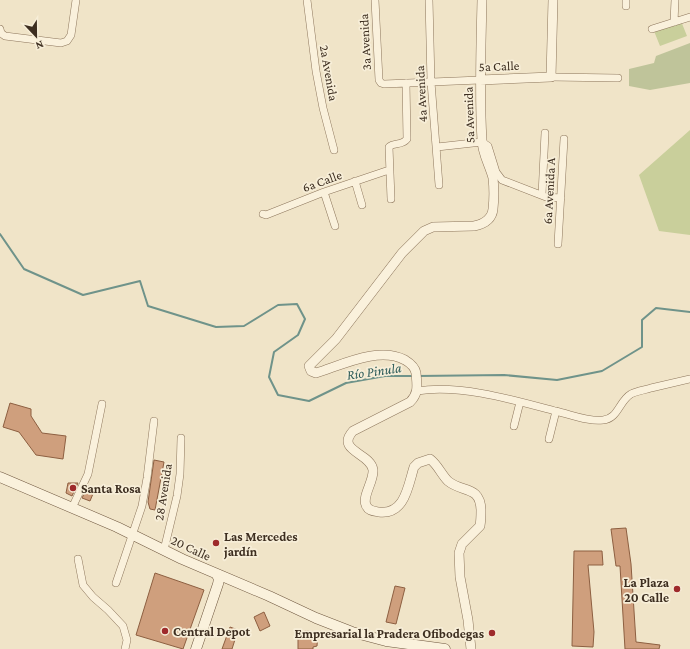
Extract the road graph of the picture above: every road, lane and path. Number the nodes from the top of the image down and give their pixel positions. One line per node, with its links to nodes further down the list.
1 (76, 0): 11 (street)
2 (307, 0): 22 (street, 2a Avenida)
3 (375, 0): 15 (street, 3a Avenida)
4 (429, 0): 16 (street, 4a Avenida)
5 (482, 0): 14 (street, 5a Avenida)
6 (553, 0): 12 (street)
7 (674, 0): 9 (street)
8 (690, 17): 9 (street)
9 (674, 22): 10 (street)
10 (652, 29)
11 (0, 30)
12 (551, 77): 13 (street, 5a Calle); 14 (street, 5a Calle)
13 (618, 78)
14 (480, 80): 16 (street, 5a Calle); 20 (street, 5a Avenida)
15 (381, 82): 17 (street, 5a Calle)
16 (431, 82): 17 (street, 5a Calle); 21 (street, 4a Avenida)
17 (406, 83): 23 (street)
18 (545, 133): 27 (street)
19 (564, 139): 28 (street, 6a Avenida A)
20 (482, 142): 21 (street); 27 (street); 35 (street, 5a Avenida)
21 (437, 147): 25 (street, 4a Avenida)
22 (334, 150)
23 (389, 170): 24 (street, 6a Calle); 29 (street)
24 (355, 182): 26 (street, 6a Calle); 30 (street)
25 (439, 185)
26 (324, 192): 31 (street, 6a Calle); 32 (street)
27 (542, 195): 28 (street)
28 (561, 198): 33 (street, 6a Avenida A)
29 (391, 200)
30 (362, 205)
31 (263, 214)
32 (335, 226)
33 (558, 244)
34 (690, 379): 38 (street)
35 (417, 387): 36 (street); 55 (street)
36 (520, 402): 38 (street); 40 (street)
37 (102, 404): 44 (street)
38 (556, 411): 42 (street)
39 (154, 421): 45 (street)
40 (514, 426)
41 (181, 438): 46 (street, 28 Avenida)
42 (549, 439)
43 (0, 477): 44 (main road, 20 Calle)
44 (72, 508): 45 (main road, 20 Calle)
45 (132, 534): 46 (main road, 20 Calle); 50 (street)
46 (164, 550): 48 (main road, 20 Calle)
47 (78, 559): 51 (street)
48 (217, 575): 49 (main road, 20 Calle); 52 (main road)
49 (230, 580): 53 (main road); 54 (main road, 20 Calle)
50 (116, 583)
51 (125, 649)
52 (196, 649)
53 (201, 649)
54 (445, 649)
55 (471, 649)

